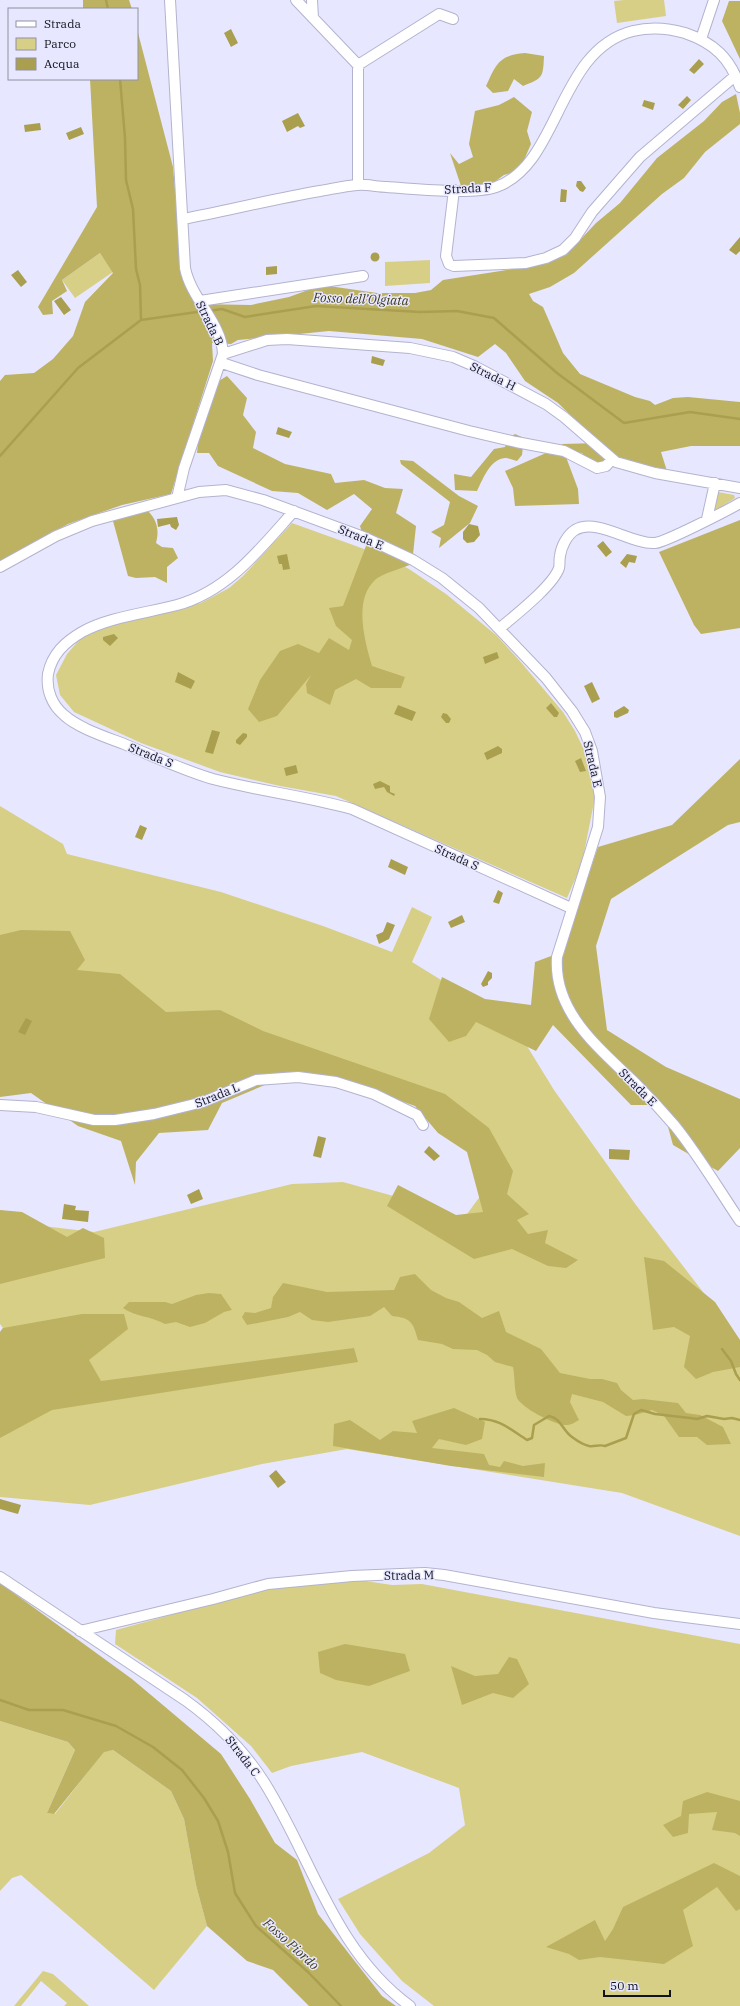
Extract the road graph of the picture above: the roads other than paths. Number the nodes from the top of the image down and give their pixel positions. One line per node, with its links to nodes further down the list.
1 (170, 0): 13 (street, Strada B)
2 (296, 0): 5 (street)
3 (312, 0): 5 (street)
4 (714, 0): 7 (street)
5 (313, 18): 8 (street)
6 (453, 19): 8 (street)
7 (700, 39): 9 (street, Strada F); 12 (street, Strada F)
8 (358, 65): 11 (street)
9 (735, 76): 10 (street, Strada F); 12 (street)
10 (740, 87)
11 (358, 185): 12 (street, Strada F); 13 (street, Strada F)
12 (454, 190)
13 (183, 219): 15 (street, Strada B)
14 (363, 276): 15 (street)
15 (203, 308): 16 (street, Strada B)
16 (222, 359): 17 (street); 17 (street, Strada H); 20 (street, Strada B)
17 (612, 459): 18 (street, Strada H)
18 (715, 483): 19 (street, Strada H); 23 (street)
19 (740, 488)
20 (177, 498): 22 (street, Strada E); 24 (street)
21 (740, 503): 23 (street)
22 (294, 511): 25 (street, Strada E); 26 (street, Strada S)
23 (706, 519): 25 (street)
24 (0, 566)
25 (499, 629): 26 (street, Strada E)
26 (571, 908): 29 (street, Strada E)
27 (0, 1105): 28 (street, Strada L)
28 (423, 1125)
29 (740, 1222)
30 (0, 1577): 32 (street, Strada C)
31 (740, 1624): 32 (street, Strada M)
32 (80, 1631): 33 (street, Strada C)
33 (410, 2006)

